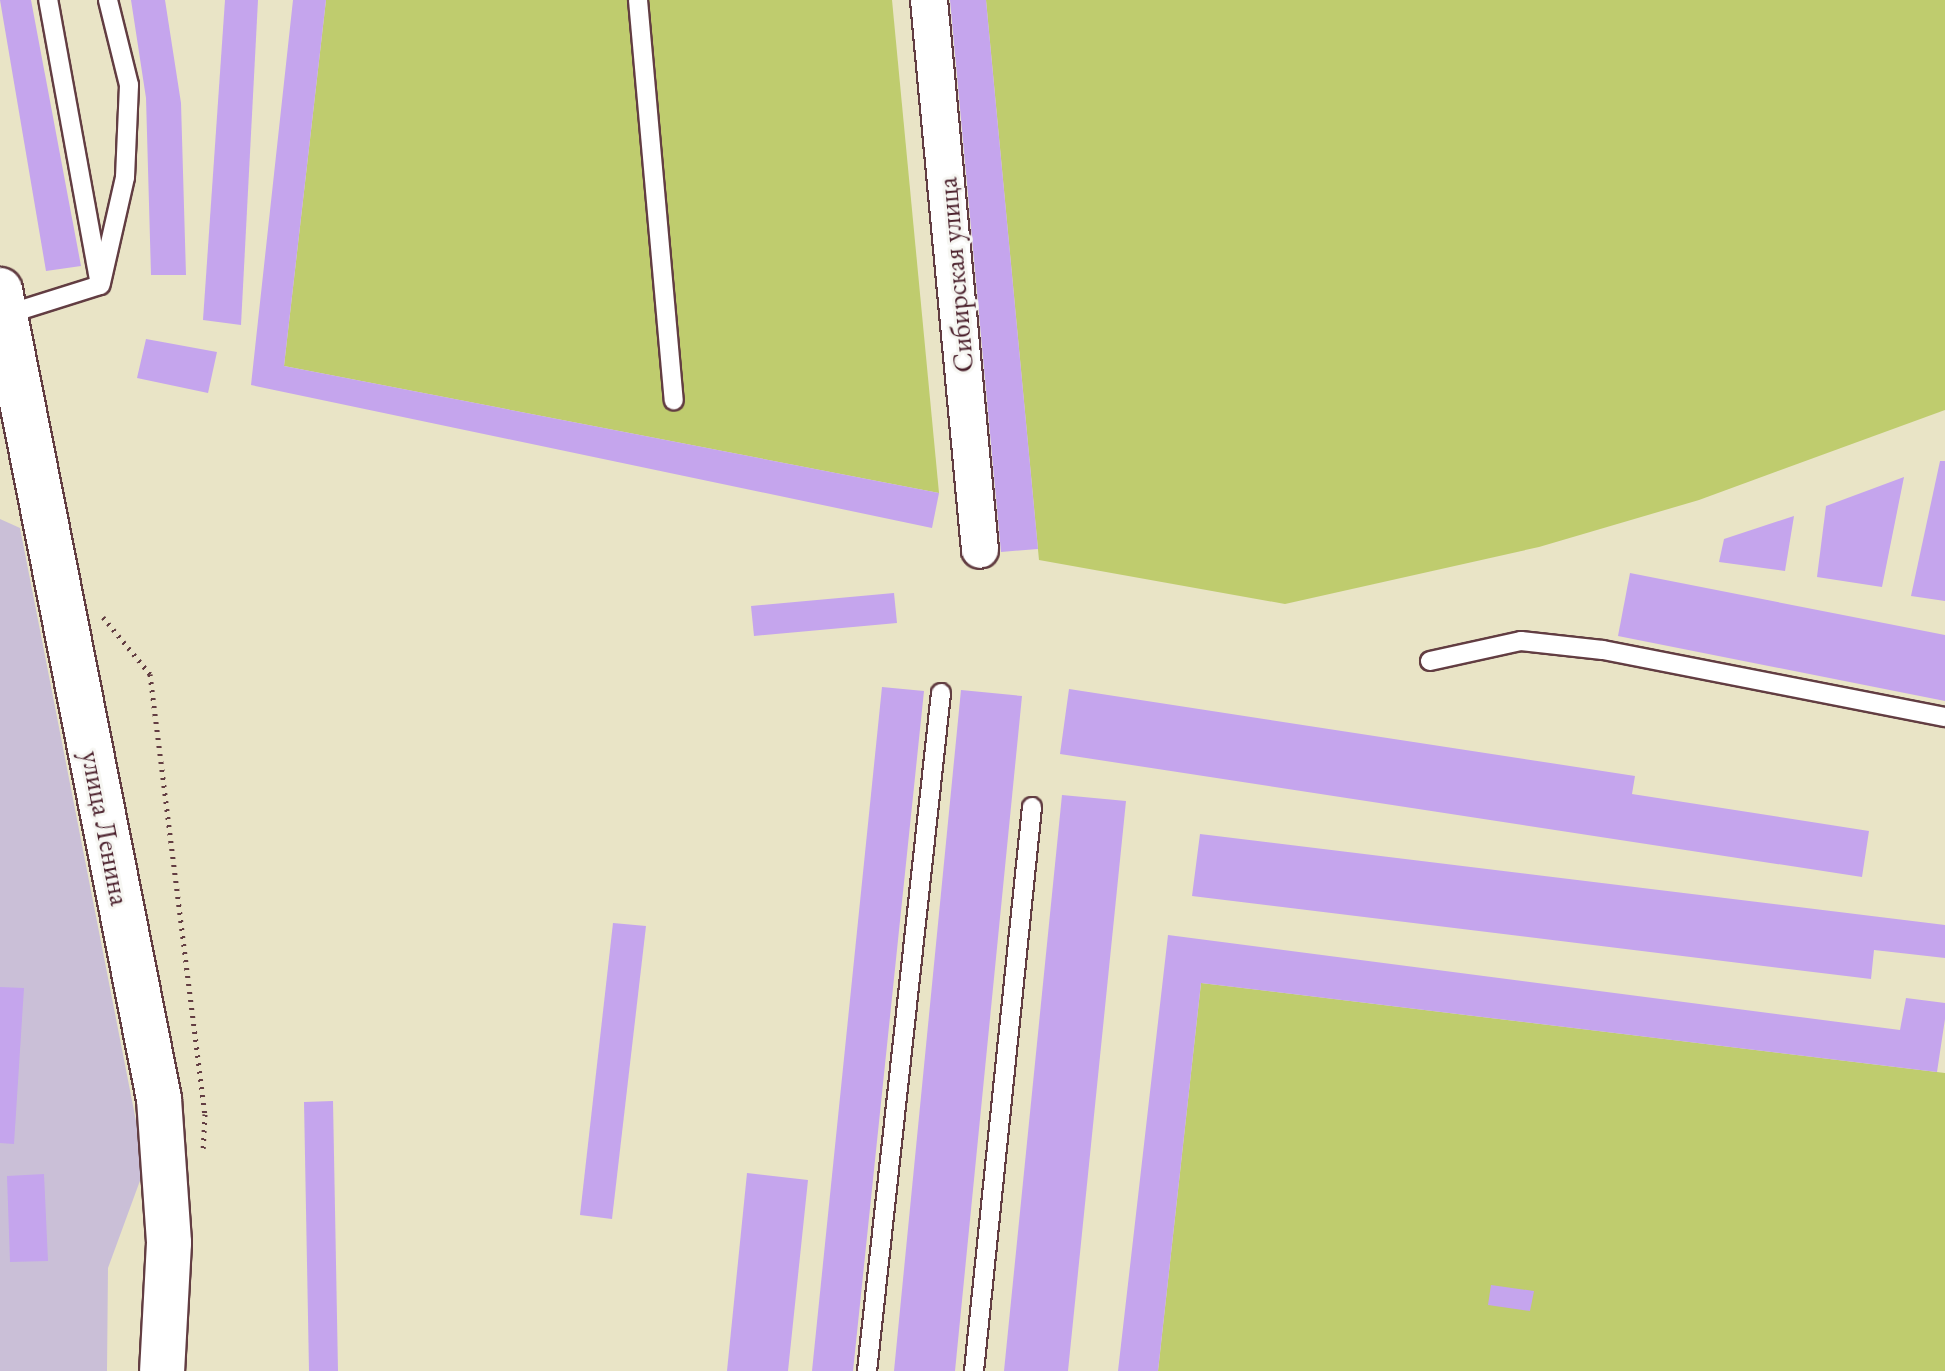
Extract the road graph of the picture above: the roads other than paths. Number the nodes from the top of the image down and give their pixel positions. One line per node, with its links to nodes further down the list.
1 (48, 0): 5 (lane)
2 (108, 0): 5 (lane)
3 (638, 0): 7 (lane)
4 (929, 0): 8 (street, Сибирская улица)
5 (100, 285): 6 (lane)
6 (2, 303): 13 (main road, улица Ленина)
7 (674, 400)
8 (980, 550)
9 (1430, 661): 11 (lane)
10 (941, 693): 14 (lane)
11 (1945, 717)
12 (1032, 807): 15 (lane)
13 (162, 1371)
14 (867, 1371)
15 (974, 1371)

